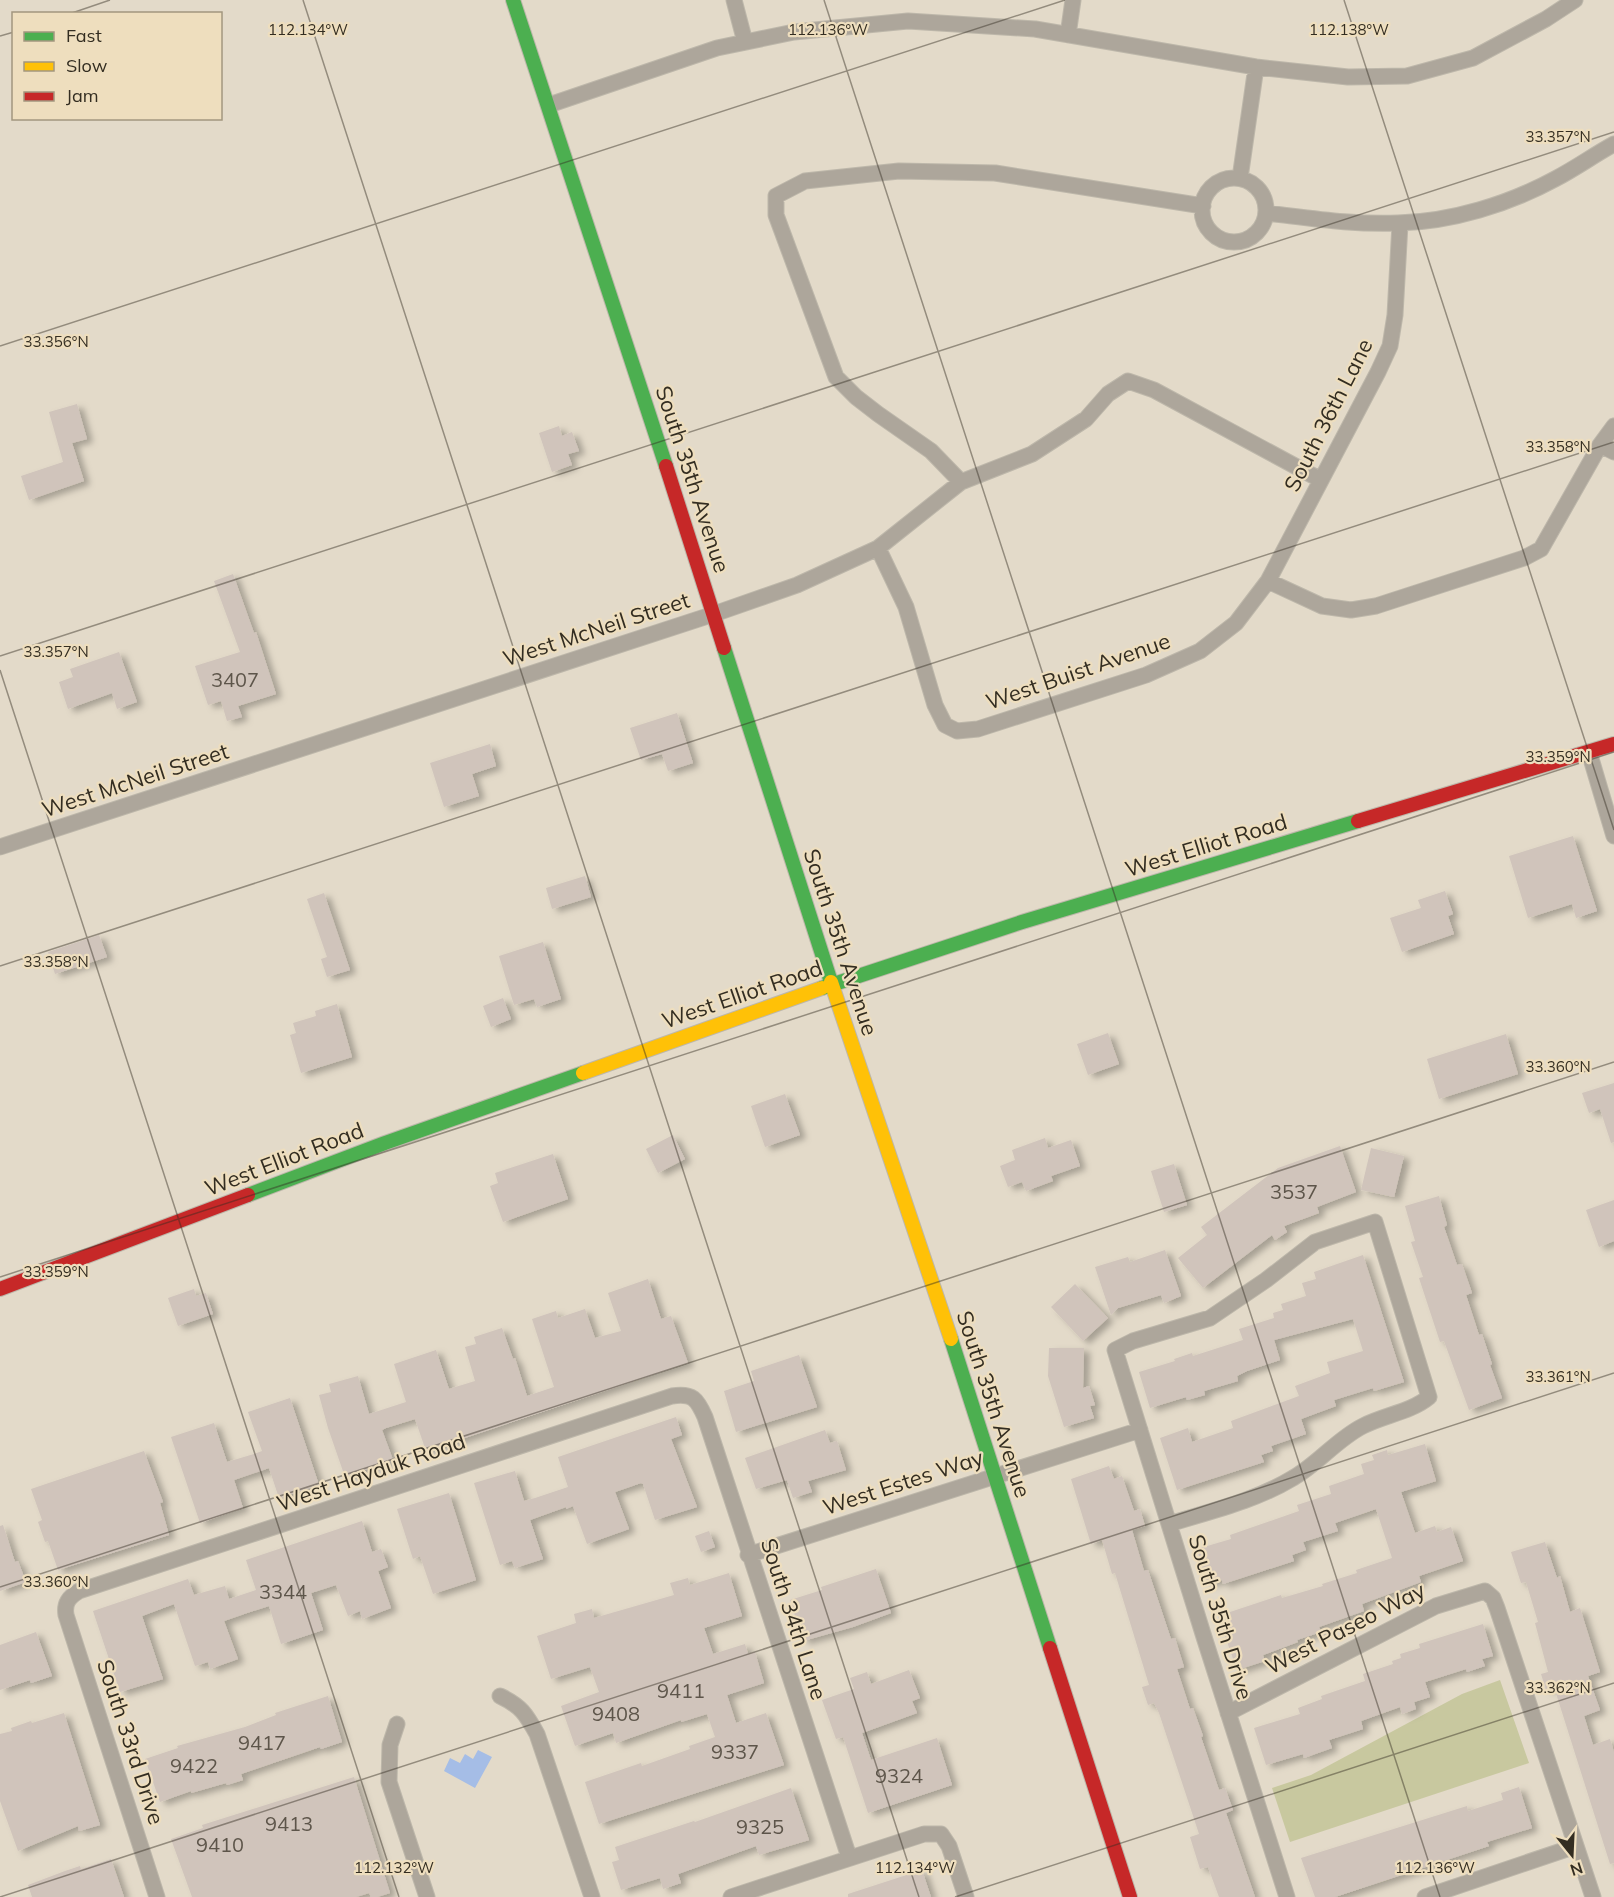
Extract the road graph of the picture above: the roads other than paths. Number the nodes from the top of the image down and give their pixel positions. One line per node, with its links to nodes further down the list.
1 (513, 0): 8 (street, South 35th Avenue)
2 (734, 0): 6 (street)
3 (1072, 0): 5 (street)
4 (1575, 0): 7 (street)
5 (1068, 35): 6 (street); 7 (street)
6 (745, 42): 8 (street)
7 (1256, 67): 10 (street)
8 (549, 105): 20 (street, South 35th Avenue)
9 (1614, 144): 13 (street)
10 (1240, 178): 11 (street); 12 (street)
11 (1203, 206): 12 (street); 17 (street)
12 (1266, 213): 13 (street)
13 (1400, 224): 16 (street, South 36th Lane)
14 (1614, 426): 15 (street)
15 (1607, 449): 19 (street)
16 (1321, 480): 17 (street, West McNeil Street); 19 (street, South 36th Lane)
17 (961, 482): 18 (street, West McNeil Street)
18 (878, 548): 19 (street, West Buist Avenue); 20 (street, West McNeil Street)
19 (1268, 581)
20 (714, 614): 24 (street, West McNeil Street); 25 (street, South 35th Avenue)
21 (1614, 744): 22 (street, West Elliot Road)
22 (1588, 752): 23 (street); 25 (street, West Elliot Road)
23 (1614, 836)
24 (0, 848)
25 (832, 985): 26 (street, West Elliot Road); 29 (street, South 35th Avenue)
26 (0, 1288)
27 (693, 1398): 31 (street, South 34th Lane); 32 (street, West Hayduk Road)
28 (1140, 1430): 29 (street, West Estes Way); 30 (street, South 35th Drive); 30 (street, South 35th Drive)
29 (995, 1476): 31 (street, West Estes Way); 43 (street, South 35th Avenue)
30 (1169, 1524): 34 (street, South 35th Drive)
31 (748, 1555): 37 (street, South 34th Lane)
32 (67, 1601): 38 (street, South 33rd Drive)
33 (500, 1696): 40 (street)
34 (1228, 1713): 36 (street, West Paseo Way); 44 (street, South 35th Drive)
35 (397, 1725): 39 (street)
36 (1576, 1846): 45 (street); 46 (street)
37 (849, 1857): 41 (street); 42 (street)
38 (157, 1897)
39 (427, 1897)
40 (592, 1897)
41 (731, 1897)
42 (966, 1897)
43 (1130, 1897)
44 (1287, 1897)
45 (1425, 1897)
46 (1593, 1897)

